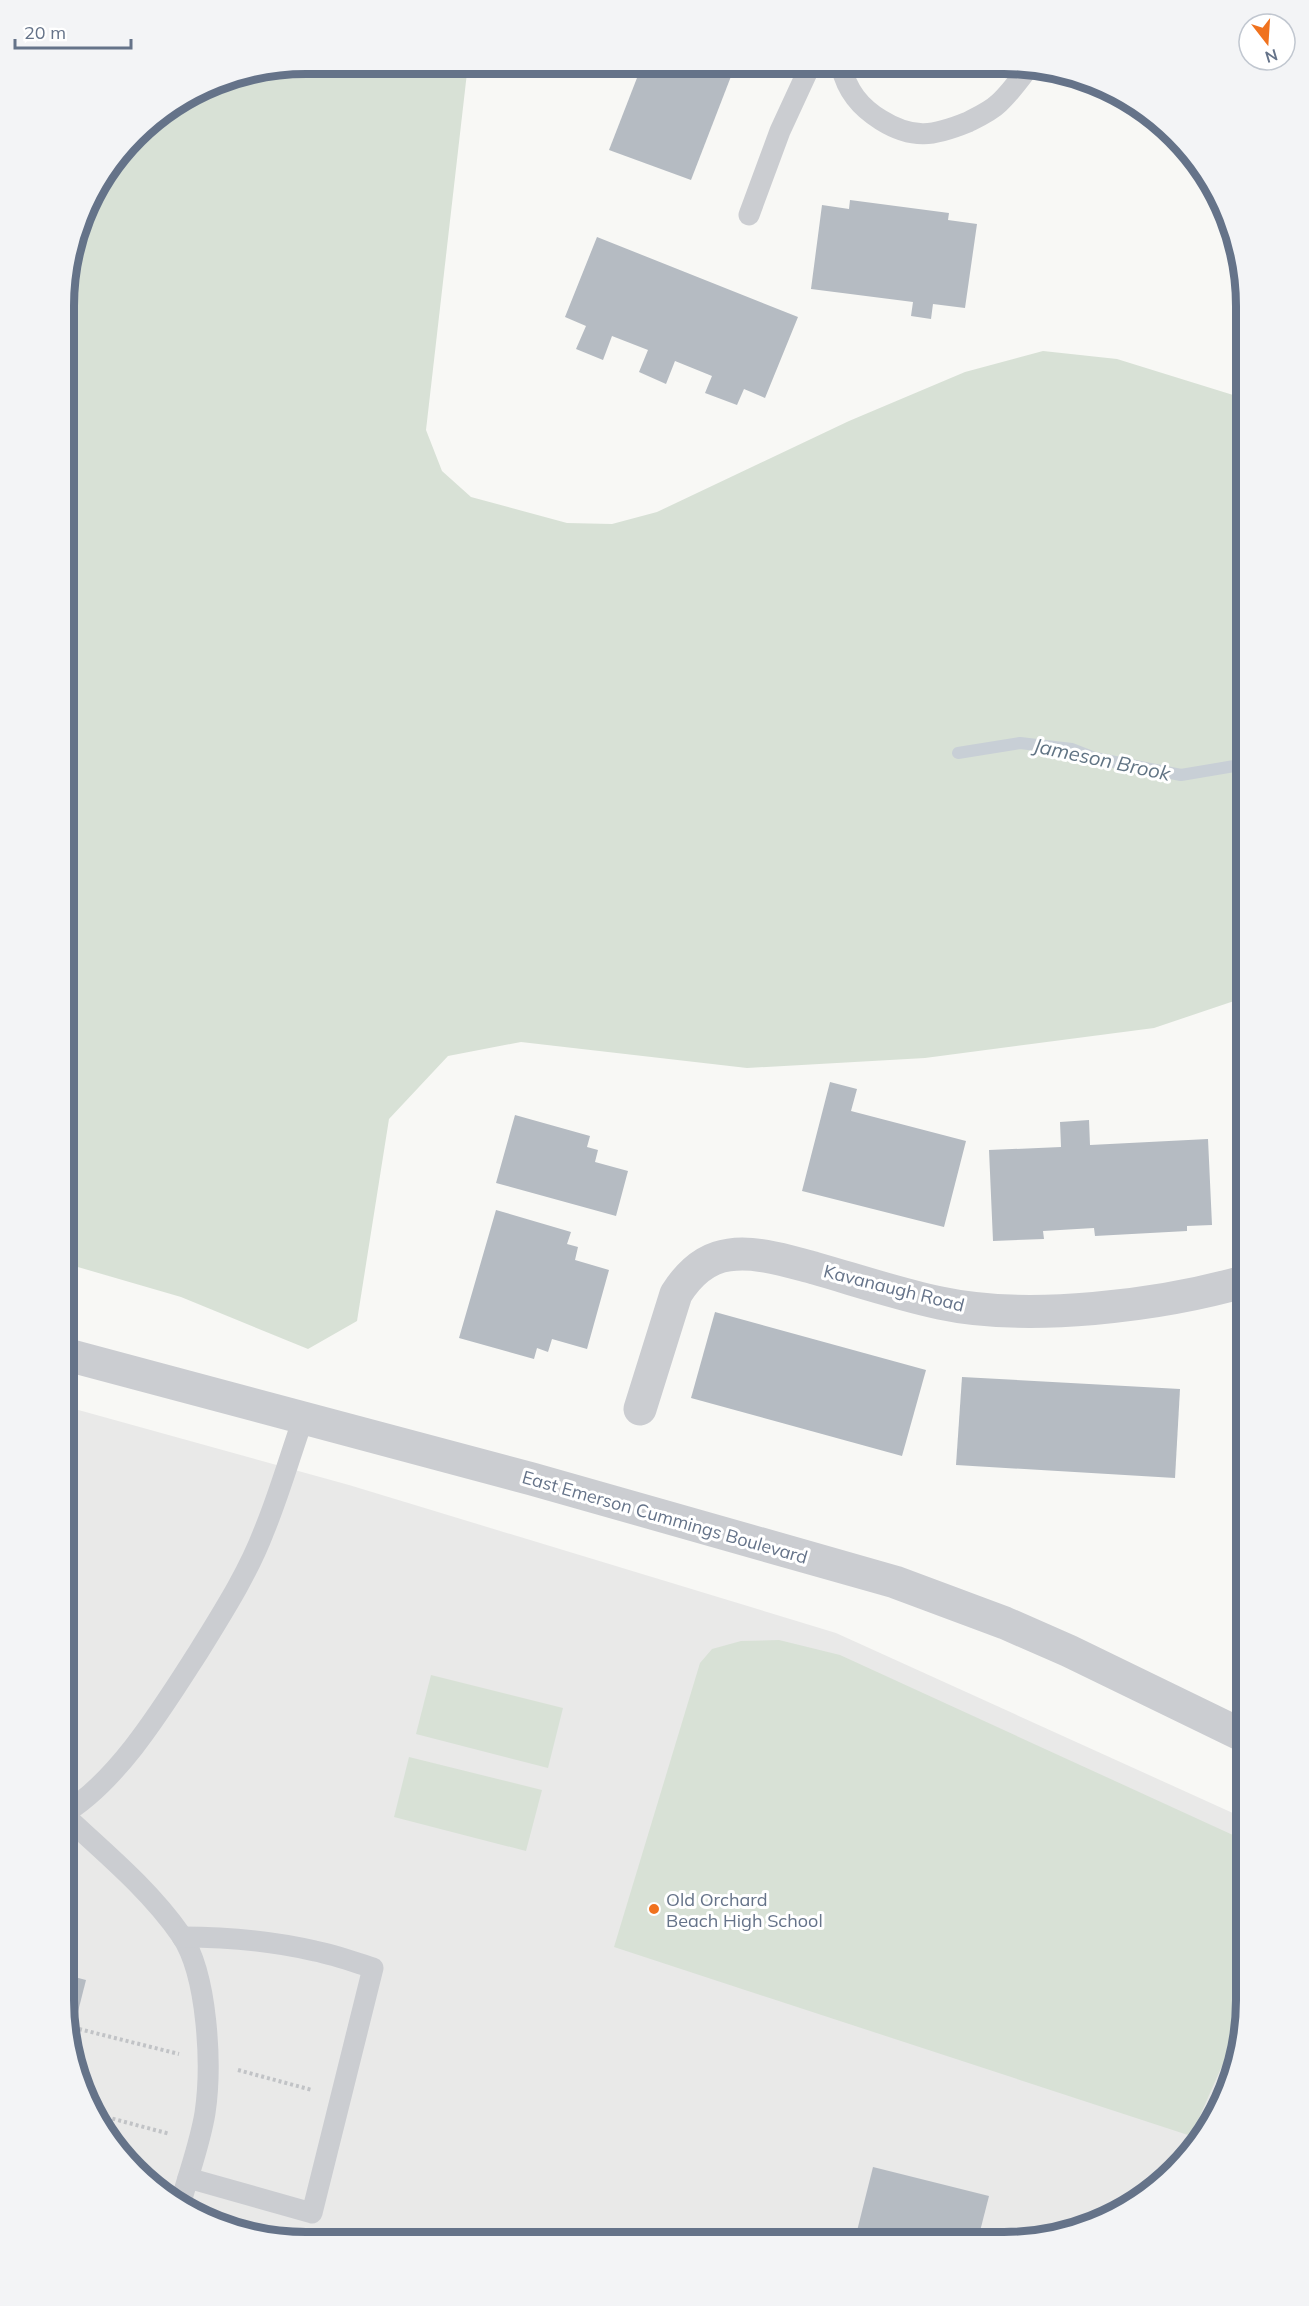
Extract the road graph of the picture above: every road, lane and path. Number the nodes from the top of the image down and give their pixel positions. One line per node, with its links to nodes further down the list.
1 (806, 74): 4 (lane)
2 (844, 74): 3 (lane)
3 (1024, 74)
4 (749, 215)
5 (1236, 1283): 7 (street, Kavanaugh Road)
6 (74, 1357): 8 (street, East Emerson Cummings Boulevard)
7 (640, 1408)
8 (303, 1419): 9 (street, East Emerson Cummings Boulevard); 10 (lane)
9 (1236, 1732)
10 (74, 1806)
11 (74, 1825): 12 (lane)
12 (182, 1937): 14 (lane); 15 (lane)
13 (105, 2117): 14 (path)
14 (197, 2141): 15 (lane)
15 (188, 2178): 16 (lane)
16 (183, 2197)

